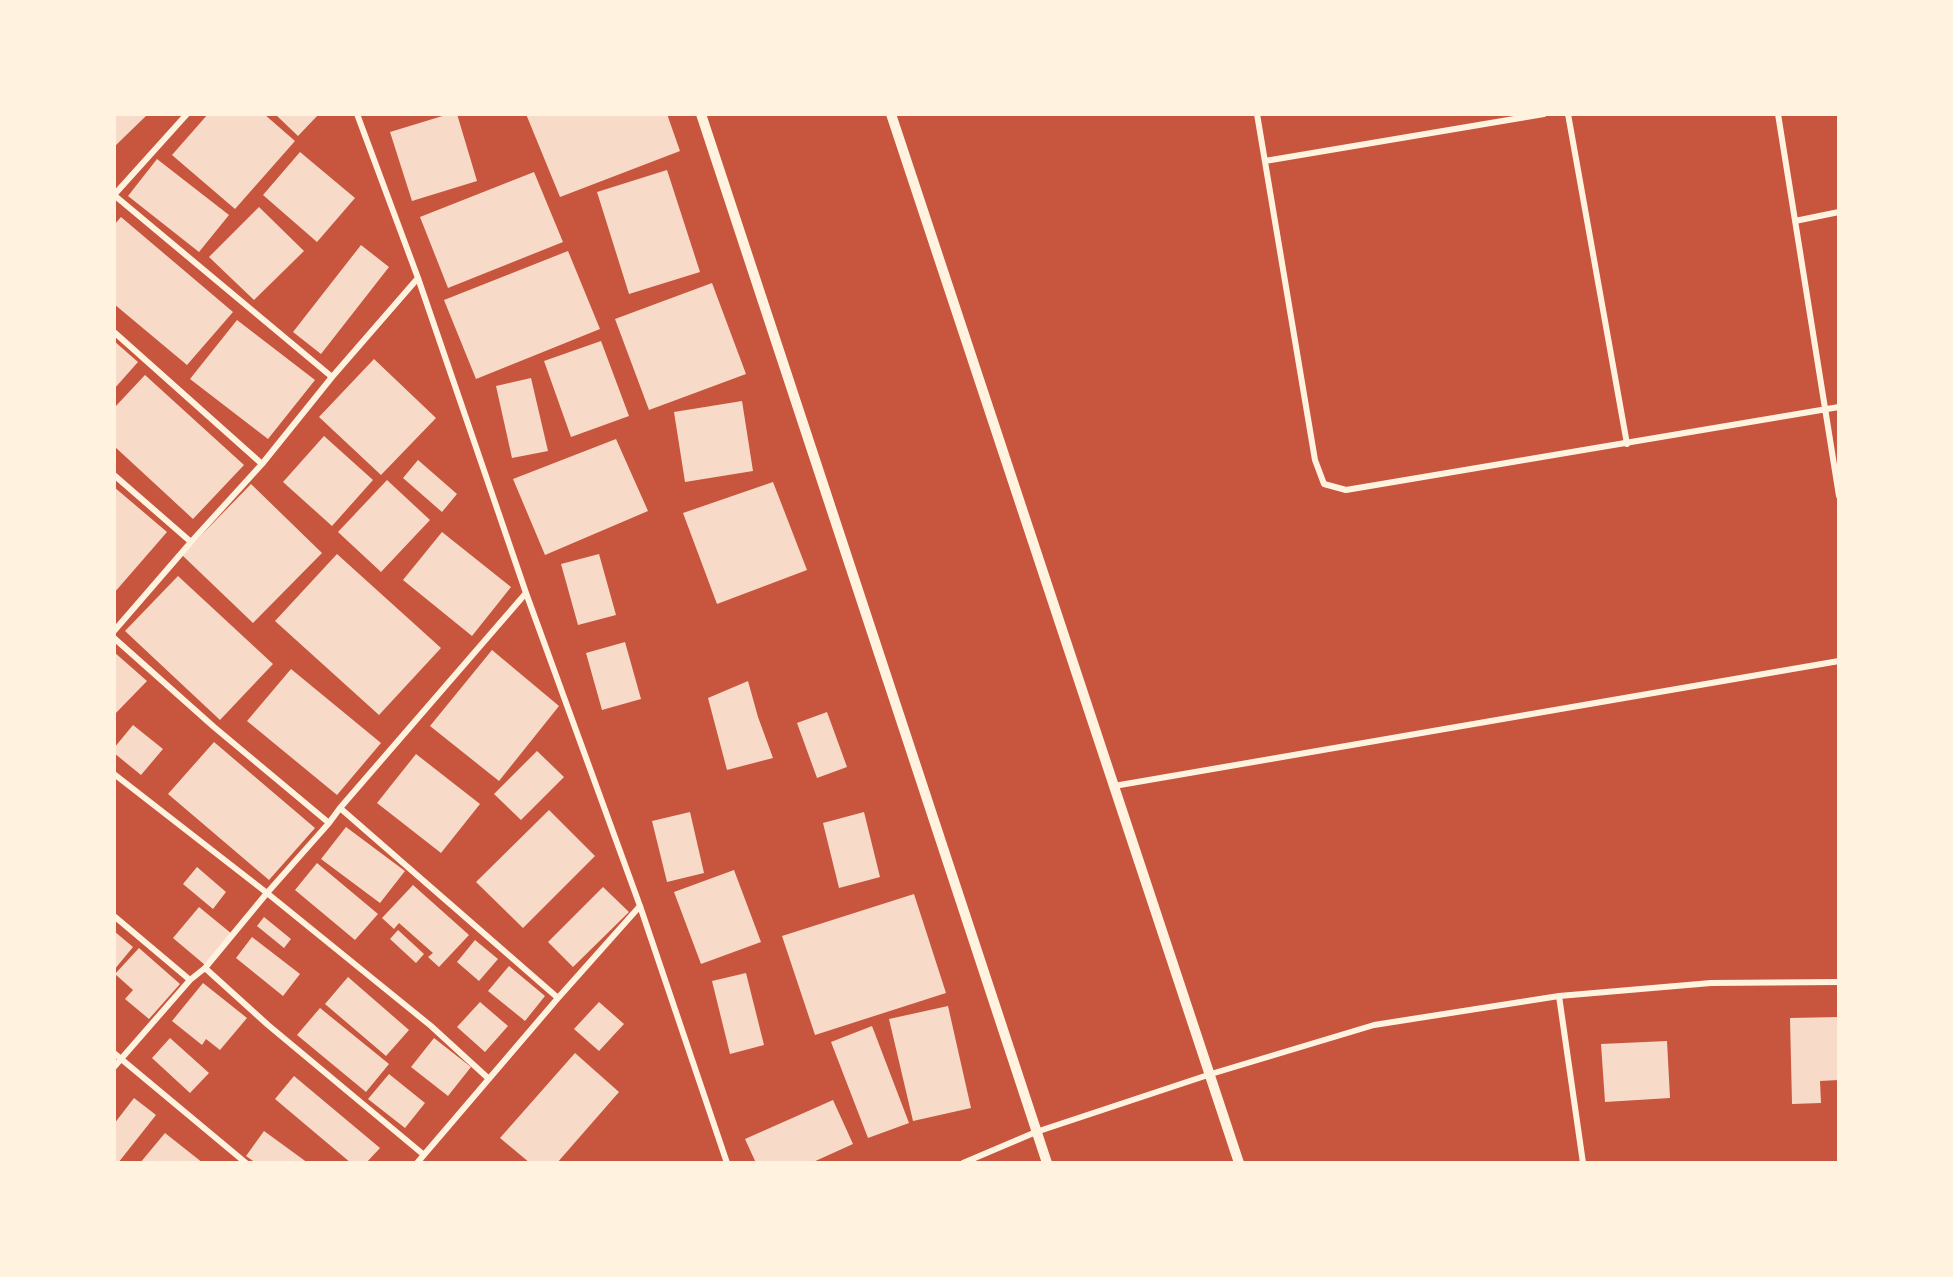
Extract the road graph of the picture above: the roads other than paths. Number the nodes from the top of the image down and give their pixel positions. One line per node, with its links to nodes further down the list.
1 (187, 114): 10 (street)
2 (357, 114): 13 (street)
3 (702, 114): 44 (street)
4 (891, 114): 28 (street)
5 (1257, 114): 9 (street)
6 (1544, 114): 9 (street)
7 (1568, 114): 18 (street)
8 (1778, 114): 12 (street)
9 (1265, 161): 18 (street)
10 (114, 195): 15 (street)
11 (1839, 212): 12 (street)
12 (1795, 221): 17 (street)
13 (418, 278): 15 (street); 23 (street)
14 (114, 332): 19 (street)
15 (332, 377): 19 (street)
16 (1839, 407): 17 (street)
17 (1825, 409): 18 (street); 21 (street)
18 (1627, 444)
19 (262, 464): 22 (street)
20 (114, 475): 22 (street)
21 (1839, 496)
22 (191, 542): 24 (street)
23 (526, 593): 29 (street); 32 (street)
24 (114, 631)
25 (114, 638): 30 (street)
26 (1839, 661): 28 (street)
27 (114, 774): 31 (street)
28 (1114, 786): 42 (street)
29 (340, 808): 30 (street); 38 (street)
30 (330, 823): 31 (street)
31 (267, 893): 34 (street); 43 (street)
32 (640, 906): 38 (street); 48 (street)
33 (114, 916): 35 (street)
34 (205, 968): 35 (street); 45 (street)
35 (190, 980): 40 (street)
36 (1839, 982): 37 (street)
37 (1559, 996): 42 (street); 52 (street)
38 (558, 998): 43 (street)
39 (114, 1053): 40 (street)
40 (121, 1058): 41 (street); 46 (street)
41 (114, 1067)
42 (1211, 1074): 44 (street); 51 (street)
43 (489, 1079): 45 (street)
44 (1036, 1132): 49 (street); 50 (street)
45 (424, 1155): 47 (street)
46 (246, 1163)
47 (417, 1163)
48 (727, 1163)
49 (963, 1163)
50 (1047, 1163)
51 (1239, 1163)
52 (1583, 1163)

